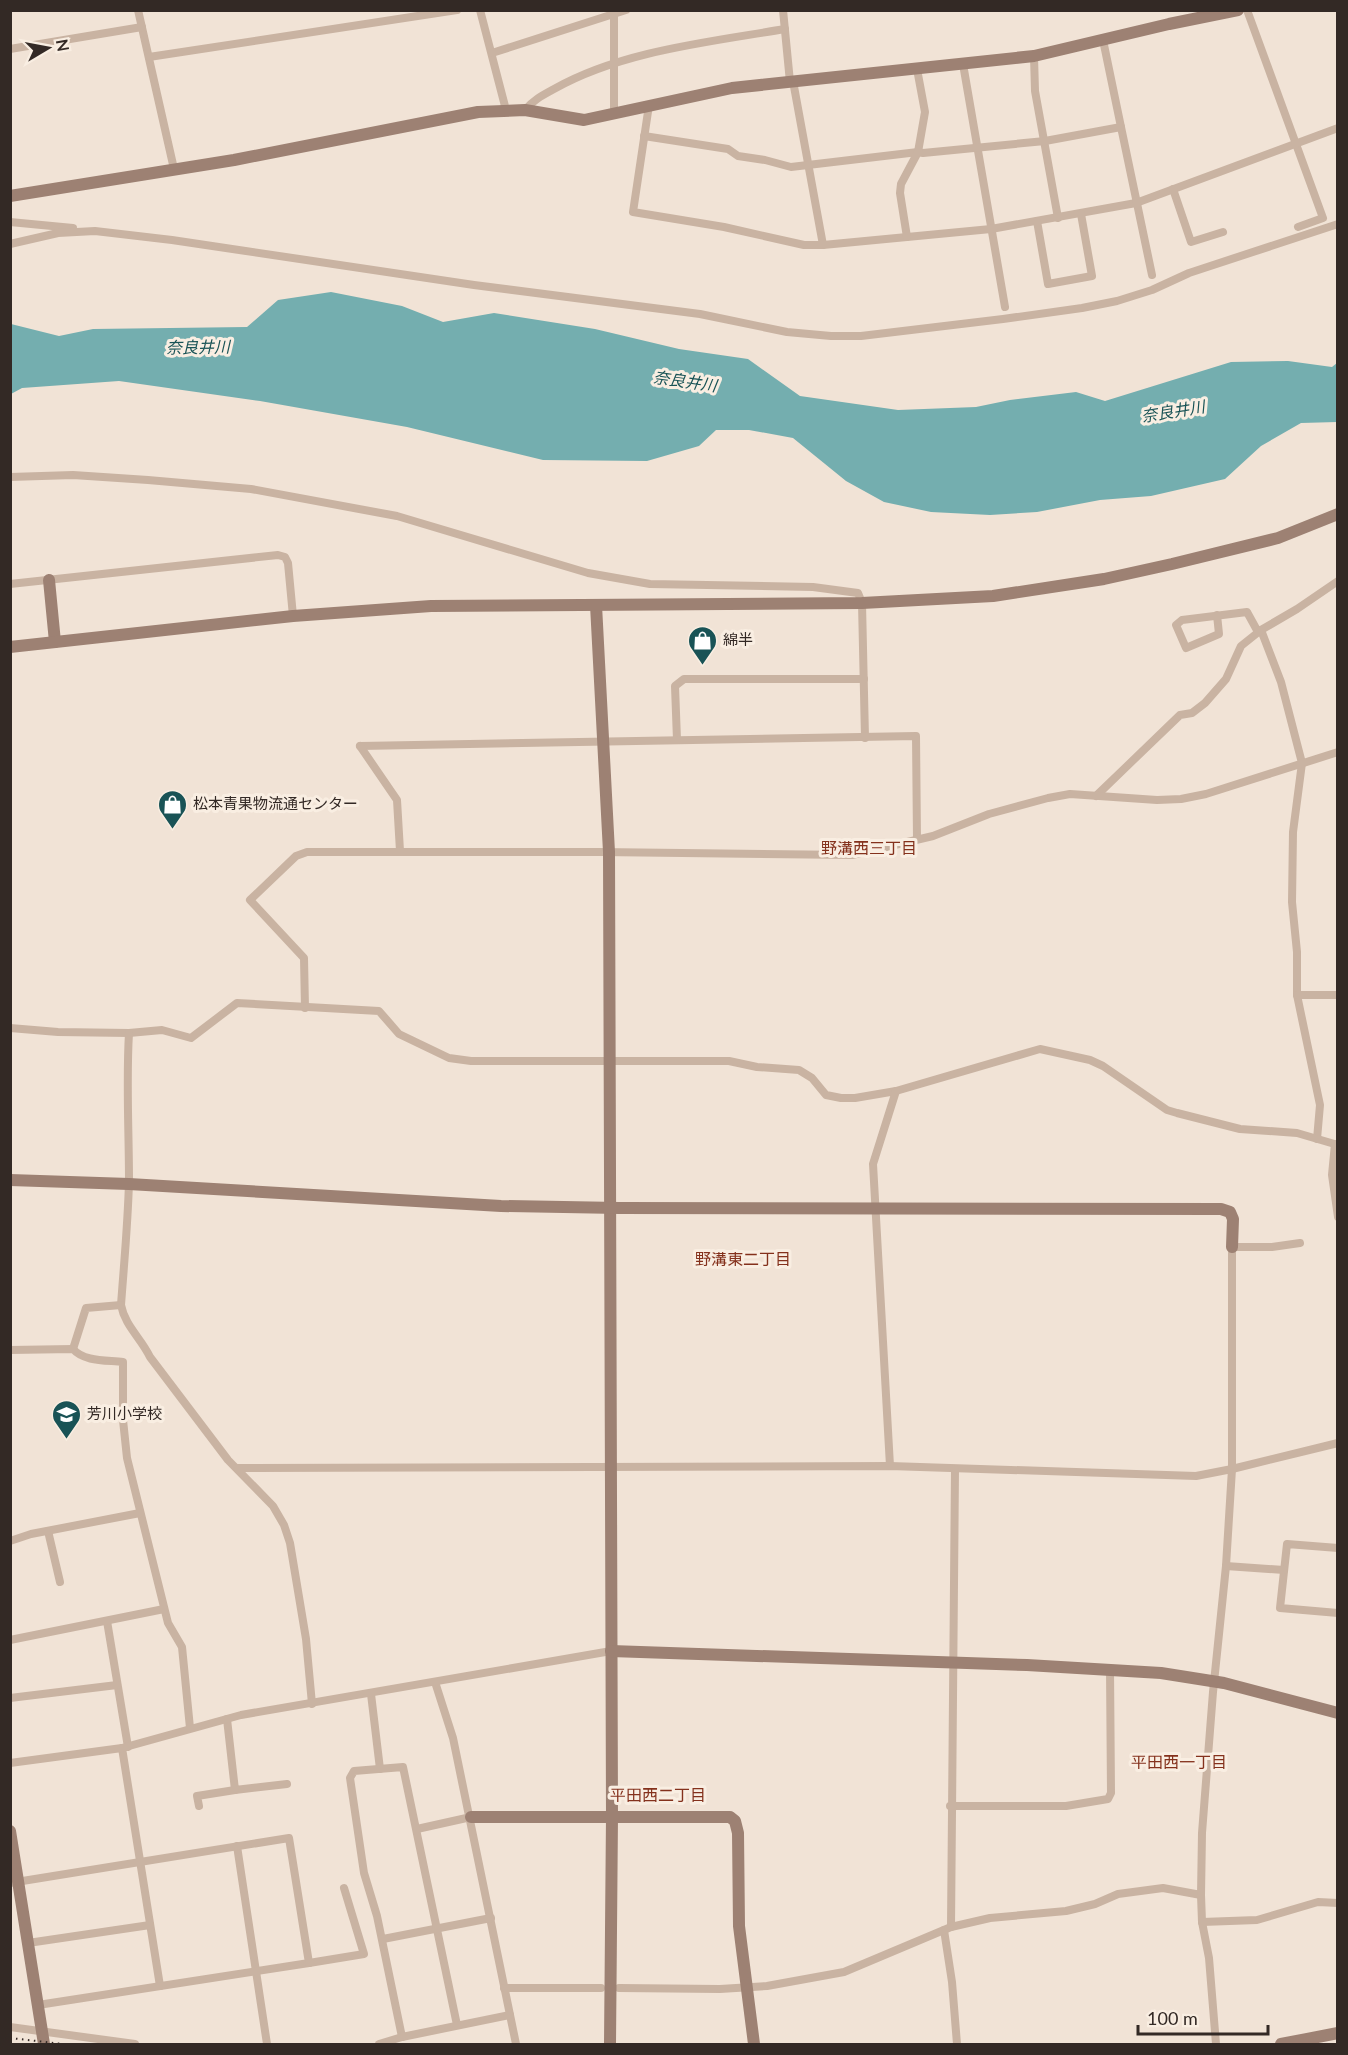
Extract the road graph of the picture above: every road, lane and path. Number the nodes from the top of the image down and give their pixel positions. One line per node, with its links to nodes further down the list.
1 (138, 10): 9 (street)
2 (457, 10): 15 (street)
3 (480, 10): 13 (street)
4 (626, 10): 8 (street)
5 (783, 10): 10 (street)
6 (1238, 10): 11 (street)
7 (1247, 10): 28 (street)
8 (614, 12): 13 (street); 16 (street)
9 (141, 27): 12 (street); 15 (street)
10 (785, 29): 16 (street); 19 (street)
11 (1103, 40): 14 (street); 24 (street)
12 (10, 49)
13 (492, 53): 21 (street)
14 (1034, 56): 17 (street); 27 (street)
15 (149, 57): 32 (street)
16 (615, 62): 22 (street); 23 (street)
17 (963, 64): 18 (street); 29 (street)
18 (917, 69): 19 (street); 30 (street)
19 (792, 81): 20 (street); 31 (street)
20 (649, 105): 23 (street); 26 (street)
21 (506, 110): 22 (street); 32 (street)
22 (525, 110): 23 (street)
23 (614, 114)
24 (1121, 127): 27 (street); 35 (street)
25 (1338, 128): 28 (street)
26 (644, 136): 31 (street); 47 (street)
27 (1045, 141): 29 (street); 37 (street)
28 (1296, 144): 33 (street); 41 (street)
29 (977, 149): 30 (street); 42 (street)
30 (918, 152): 31 (street); 45 (street)
31 (808, 164): 47 (street)
32 (174, 169): 34 (street)
33 (1173, 189): 35 (street); 44 (street)
34 (10, 196)
35 (1136, 203): 36 (street); 48 (street)
36 (1081, 214): 37 (street); 38 (street)
37 (1058, 218): 38 (street)
38 (1037, 221): 42 (street)
39 (10, 222): 43 (street)
40 (1338, 224): 43 (street)
41 (1298, 227)
42 (991, 229): 45 (street); 49 (street)
43 (83, 230): 46 (street)
44 (1223, 232)
45 (907, 237): 47 (street)
46 (10, 244)
47 (823, 245)
48 (1152, 275)
49 (1005, 307)
50 (10, 477): 55 (street)
51 (1338, 514): 55 (street)
52 (49, 580): 54 (street); 58 (street); 60 (street)
53 (1338, 580): 59 (street)
54 (10, 584)
55 (862, 603): 56 (street); 62 (street)
56 (596, 605): 58 (street); 65 (street)
57 (1216, 615): 57 (street); 59 (street)
58 (293, 616): 60 (street)
59 (1259, 631): 67 (street); 68 (street)
60 (55, 642): 61 (street)
61 (10, 646)
62 (864, 679): 63 (street); 64 (street)
63 (865, 738): 64 (street); 69 (street)
64 (676, 740): 65 (street)
65 (603, 741): 70 (street); 71 (street)
66 (1338, 752): 67 (street)
67 (1302, 763): 68 (street); 72 (street)
68 (1096, 796): 69 (street)
69 (917, 839): 71 (street)
70 (400, 851): 71 (street); 74 (street)
71 (609, 852): 77 (street)
72 (1297, 995): 73 (street); 79 (street)
73 (1338, 995)
74 (305, 1008): 76 (street); 77 (street)
75 (10, 1029): 76 (street)
76 (129, 1033): 82 (street)
77 (609, 1062): 78 (street); 83 (street)
78 (897, 1091): 79 (street); 84 (street)
79 (1317, 1139): 80 (street)
80 (1336, 1145): 85 (street)
81 (10, 1180): 82 (street)
82 (129, 1184): 83 (street); 88 (street)
83 (609, 1208): 84 (street); 93 (street)
84 (875, 1208): 87 (street); 92 (street)
85 (1338, 1217)
86 (1300, 1242): 87 (street)
87 (1232, 1247): 96 (street)
88 (121, 1305): 89 (street); 94 (street)
89 (73, 1349): 90 (street); 97 (street)
90 (10, 1350)
91 (1338, 1443): 96 (street)
92 (890, 1466): 93 (street); 95 (street)
93 (611, 1467): 94 (street); 108 (street)
94 (237, 1468): 116 (street)
95 (955, 1469): 96 (street); 109 (street)
96 (1232, 1469): 101 (street)
97 (140, 1513): 98 (street); 104 (street)
98 (48, 1531): 99 (street); 103 (street)
99 (10, 1541)
100 (1338, 1548): 102 (street)
101 (1226, 1566): 102 (street); 111 (street)
102 (1284, 1570): 105 (street)
103 (60, 1582)
104 (164, 1609): 106 (street); 119 (street)
105 (1338, 1613)
106 (107, 1621): 107 (street); 113 (street)
107 (10, 1640)
108 (611, 1651): 109 (street); 112 (street); 127 (street)
109 (951, 1663): 110 (street); 126 (street)
110 (1110, 1670): 111 (street); 126 (street)
111 (1214, 1680): 117 (street); 135 (street)
112 (435, 1682): 114 (street); 128 (street)
113 (117, 1684): 115 (street); 120 (street)
114 (371, 1694): 116 (street); 122 (street)
115 (10, 1698)
116 (312, 1704): 118 (street)
117 (1338, 1713)
118 (227, 1719): 119 (street); 124 (street)
119 (190, 1728): 120 (street)
120 (125, 1747): 121 (street); 132 (street)
121 (10, 1763)
122 (380, 1769): 129 (street); 142 (street)
123 (287, 1784): 124 (street)
124 (235, 1790): 125 (street)
125 (199, 1806)
126 (950, 1806): 141 (street)
127 (612, 1816): 128 (street); 150 (street); 163 (street)
128 (471, 1817): 129 (street); 137 (street)
129 (417, 1829): 140 (street)
130 (10, 1831): 133 (street)
131 (237, 1846): 132 (street); 144 (street); 145 (street)
132 (141, 1862): 133 (street); 139 (street)
133 (15, 1882): 143 (street)
134 (344, 1888): 144 (street)
135 (1201, 1895): 138 (street); 141 (street)
136 (1338, 1902): 138 (street)
137 (491, 1917): 140 (street); 147 (street)
138 (1202, 1922): 166 (street)
139 (150, 1924): 143 (street); 146 (street)
140 (437, 1929): 142 (street); 153 (street)
141 (947, 1929): 150 (street); 165 (street)
142 (382, 1939): 157 (street)
143 (28, 1943): 151 (street)
144 (309, 1963): 145 (street)
145 (257, 1971): 146 (street); 160 (street)
146 (160, 1986): 151 (street)
147 (504, 1988): 148 (street); 152 (street)
148 (601, 1988)
149 (619, 1988): 150 (street)
150 (748, 1988): 164 (street)
151 (38, 2005): 155 (street)
152 (510, 2015): 153 (street); 162 (street)
153 (457, 2025): 157 (street)
154 (10, 2027): 155 (street)
155 (42, 2031): 158 (street); 159 (street)
156 (1338, 2033): 167 (street)
157 (402, 2037): 161 (street)
158 (44, 2044)
159 (135, 2044)
160 (267, 2044)
161 (379, 2044)
162 (516, 2044)
163 (610, 2044)
164 (754, 2044)
165 (957, 2044)
166 (1216, 2044)
167 (1281, 2044)

